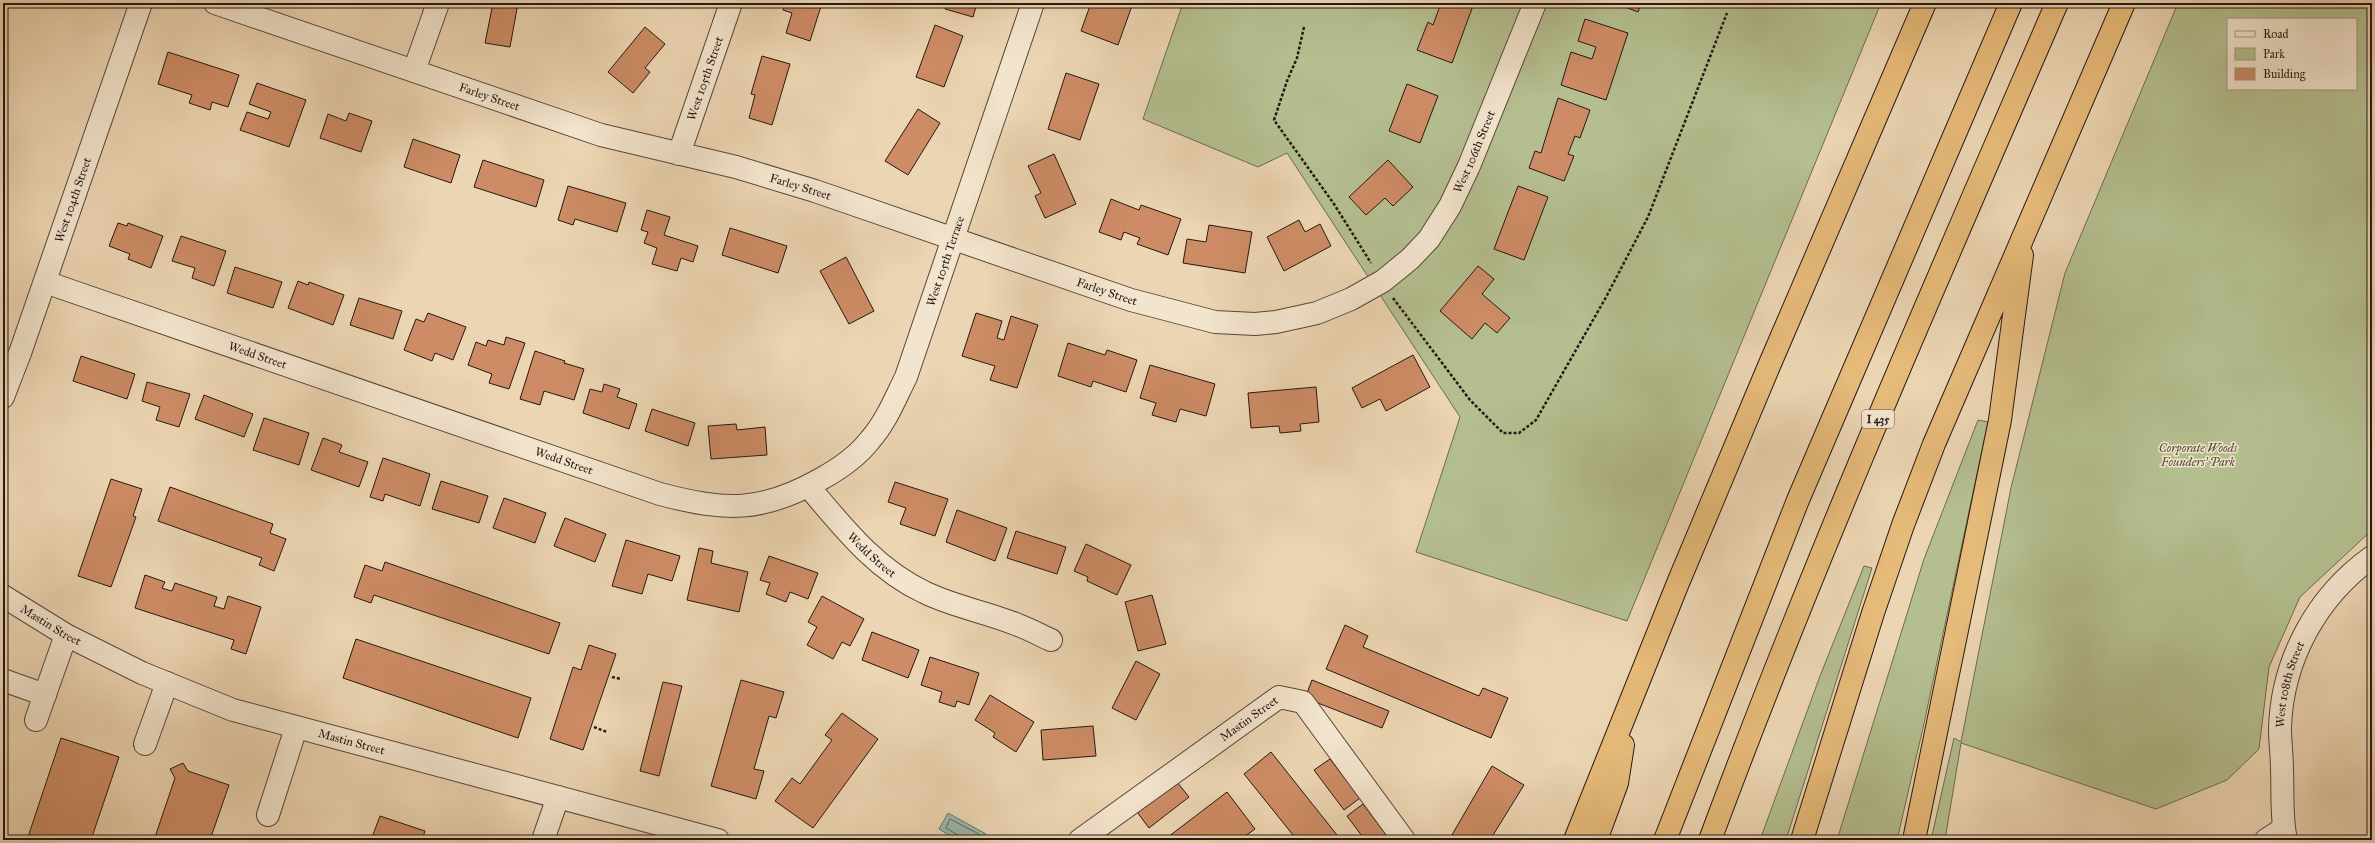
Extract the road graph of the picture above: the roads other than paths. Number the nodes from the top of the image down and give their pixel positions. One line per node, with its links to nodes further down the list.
1 (141, 3): 16 (street, West 104th Street)
2 (215, 3): 11 (street, Farley Street)
3 (438, 3): 11 (street)
4 (731, 3): 12 (street, West 105th Street)
5 (1033, 3): 14 (street, West 105th Terrace)
6 (1535, 3): 15 (street, West 106th Street)
7 (1925, 3): 26 (highway)
8 (2011, 3): 39 (highway)
9 (2057, 3): 40 (highway, I 435)
10 (2124, 3): 13 (highway)
11 (414, 71): 12 (street, Farley Street)
12 (679, 154): 14 (street, Farley Street)
13 (2025, 229): 41 (highway); 42 (highway)
14 (953, 239): 15 (street, Farley Street); 18 (street, West 105th Terrace)
15 (1383, 281)
16 (45, 282): 17 (street, West 104th Street); 18 (street, Wedd Street)
17 (3, 397)
18 (808, 486): 22 (street, Wedd Street)
19 (2372, 557): 32 (street, West 108th Street)
20 (3, 596): 21 (street, Mastin Street)
21 (66, 635): 24 (street, Mastin Street); 25 (street)
22 (1051, 640)
23 (3, 680): 25 (street)
24 (167, 683): 28 (street, Mastin Street); 29 (street)
25 (45, 695): 27 (street)
26 (1629, 707): 37 (highway); 38 (highway)
27 (36, 720)
28 (296, 728): 30 (street, Mastin Street); 31 (street)
29 (145, 744)
30 (558, 797): 33 (street); 34 (street, Mastin Street)
31 (268, 815)
32 (2278, 836)
33 (543, 840)
34 (718, 840)
35 (1080, 840): 36 (street, Mastin Street)
36 (1404, 840)
37 (1575, 840)
38 (1596, 840)
39 (1665, 840)
40 (1710, 840)
41 (1802, 840)
42 (1914, 840)

